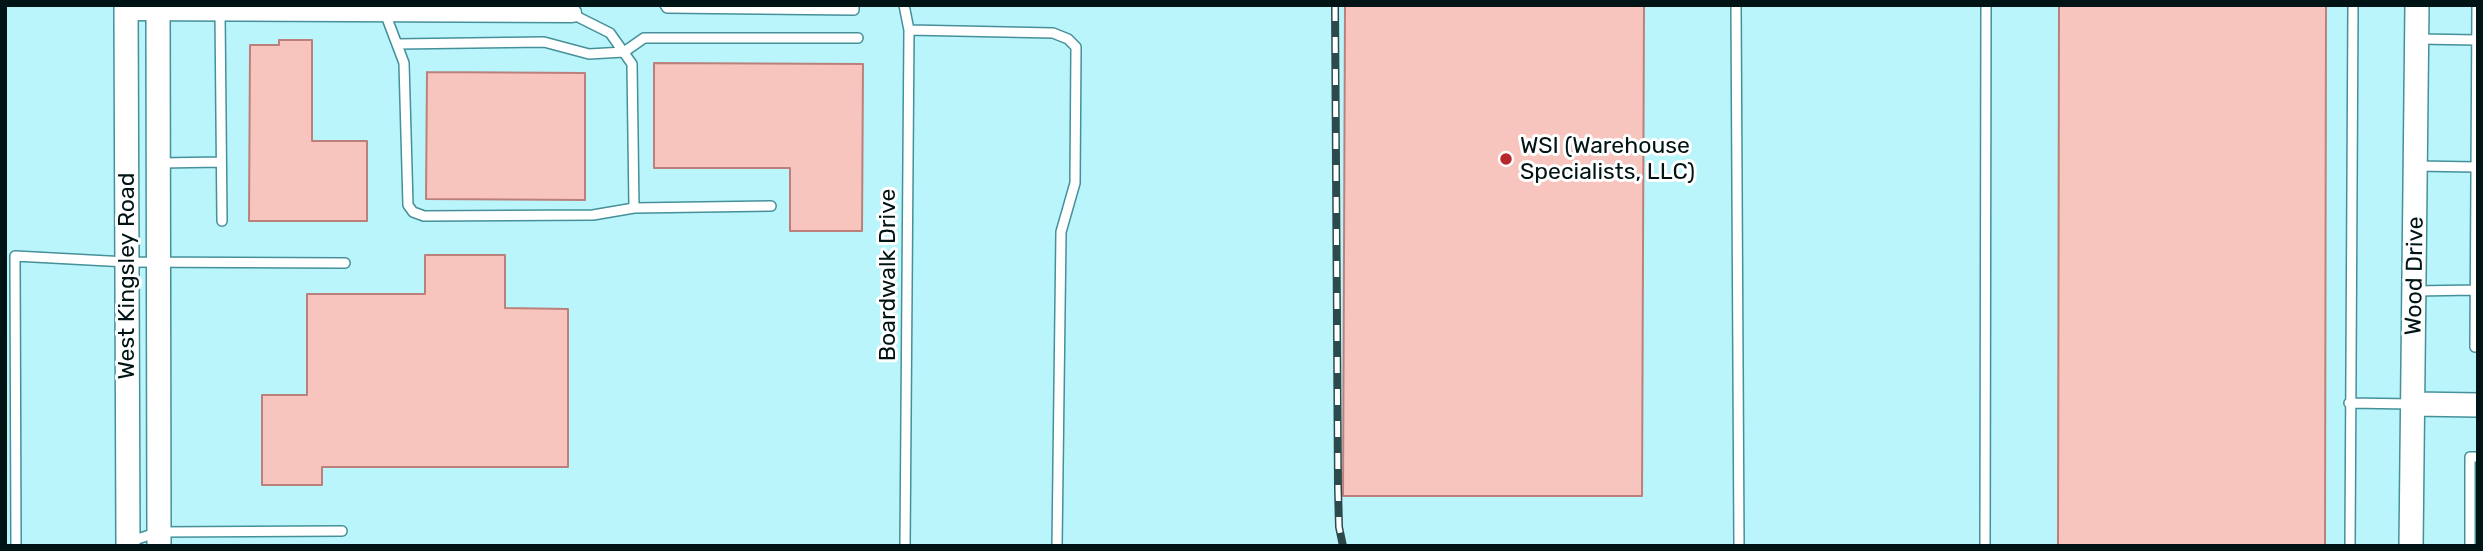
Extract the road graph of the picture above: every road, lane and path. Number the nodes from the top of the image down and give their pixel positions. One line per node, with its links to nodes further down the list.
1 (665, 5): 2 (lane)
2 (854, 5)
3 (904, 5): 14 (lane, Boardwalk Drive)
4 (1736, 5): 45 (lane)
5 (1986, 5): 46 (lane)
6 (2353, 5): 35 (lane)
7 (2417, 5): 16 (main road, Wood Drive)
8 (2477, 5): 17 (lane)
9 (126, 8): 10 (street); 21 (main road, West Kingsley Road)
10 (158, 9): 12 (street); 22 (main road, West Kingsley Road)
11 (570, 9): 13 (street); 19 (lane)
12 (211, 10): 13 (street); 20 (lane)
13 (385, 13): 18 (lane)
14 (909, 30): 43 (lane, Boardwalk Drive); 44 (lane)
15 (858, 38): 19 (lane)
16 (2417, 39): 17 (lane); 23 (main road, Wood Drive)
17 (2477, 40): 24 (lane)
18 (397, 44): 19 (lane); 26 (lane)
19 (624, 52): 26 (lane)
20 (221, 162): 22 (lane); 27 (lane)
21 (126, 163): 22 (main road); 30 (main road, West Kingsley Road)
22 (158, 163): 29 (main road, West Kingsley Road)
23 (2416, 166): 24 (lane); 33 (main road, Wood Drive)
24 (2476, 167): 32 (lane)
25 (771, 206): 26 (lane)
26 (634, 208)
27 (222, 221)
28 (10, 255): 30 (lane); 42 (lane)
29 (158, 261): 30 (lane); 31 (lane); 40 (main road, West Kingsley Road)
30 (127, 262): 41 (main road, West Kingsley Road)
31 (345, 263)
32 (2475, 290): 33 (lane); 34 (lane)
33 (2415, 291): 36 (main road, Wood Drive)
34 (2475, 347)
35 (2350, 403): 36 (lane); 47 (lane)
36 (2414, 404): 37 (main road); 48 (main road, Wood Drive)
37 (2478, 405)
38 (2478, 457): 49 (lane)
39 (342, 531): 40 (lane)
40 (159, 539): 41 (lane)
41 (131, 544)
42 (16, 546)
43 (905, 546)
44 (1057, 546)
45 (1739, 546)
46 (1985, 546)
47 (2350, 546)
48 (2411, 546)
49 (2470, 546)

